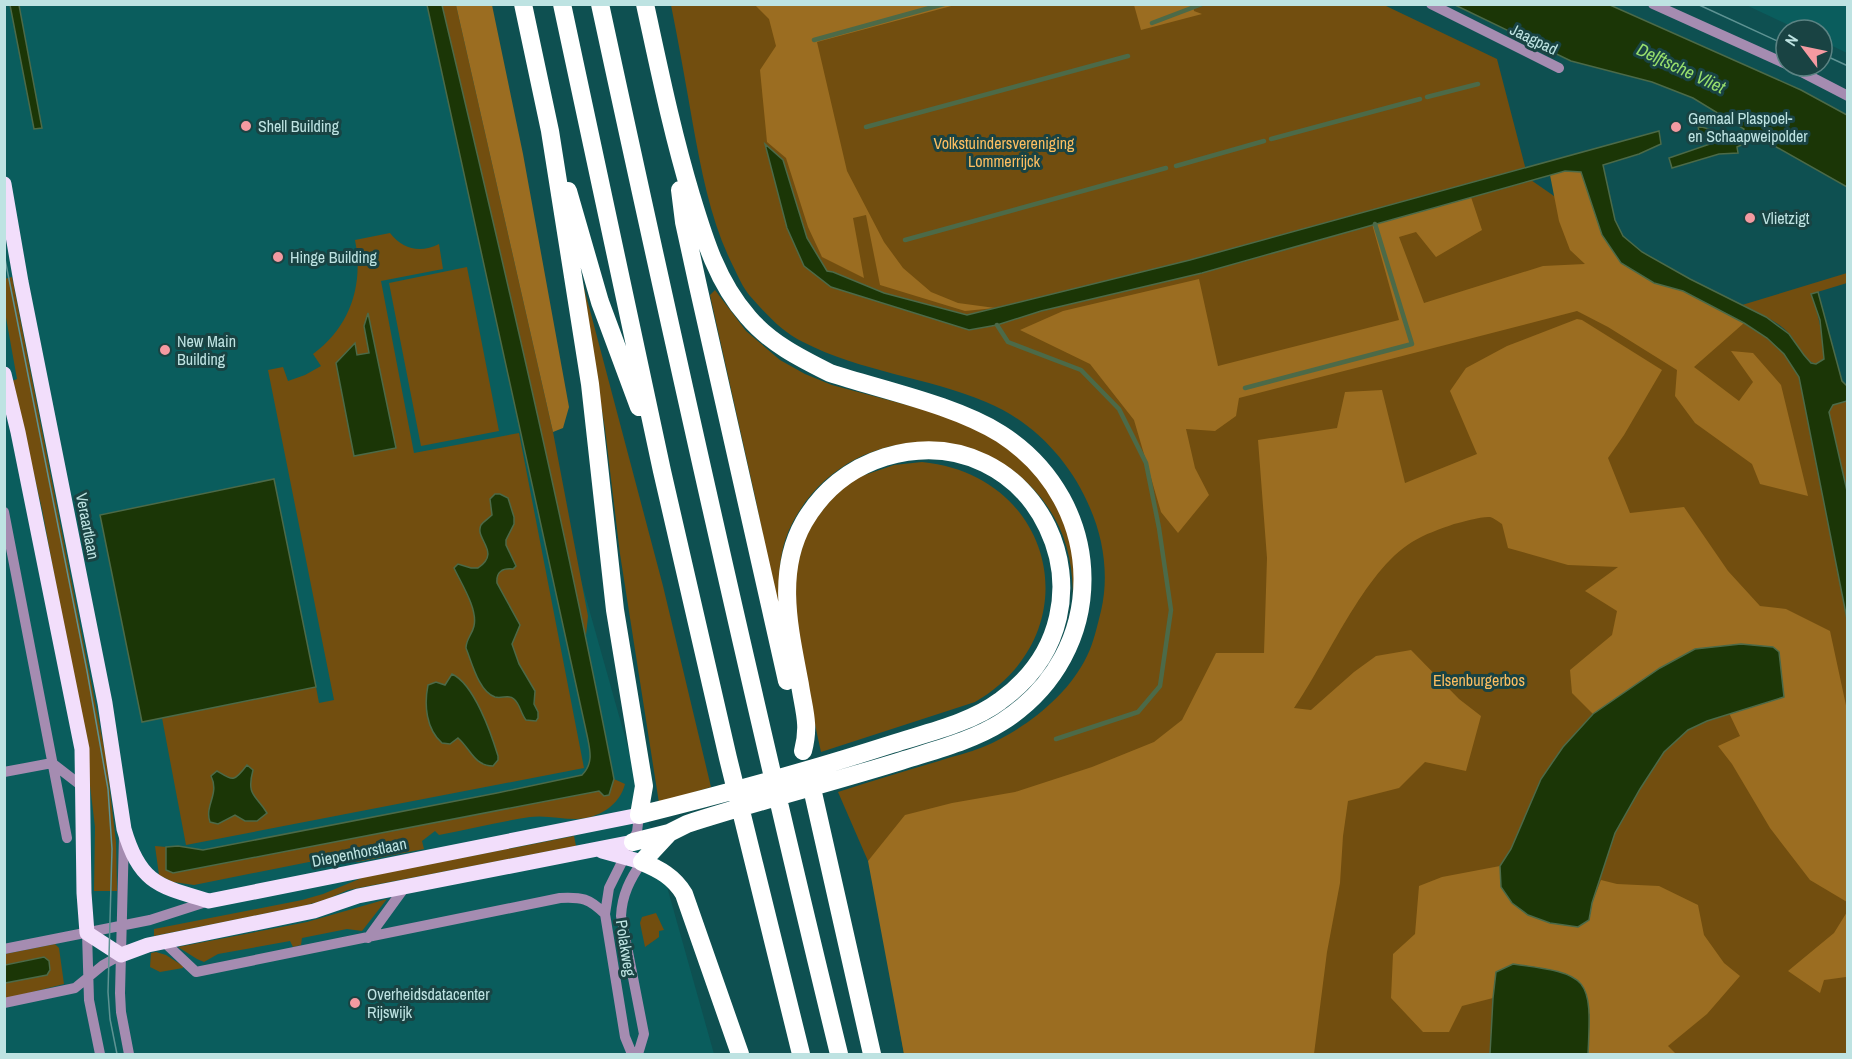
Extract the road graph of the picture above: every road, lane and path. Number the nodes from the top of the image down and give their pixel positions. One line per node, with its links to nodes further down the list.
1 (523, 4): 11 (highway)
2 (562, 4): 16 (highway)
3 (600, 4): 43 (highway)
4 (645, 4): 12 (highway)
5 (1431, 4): 8 (street, Jaagpad)
6 (1653, 4): 7 (street)
7 (1774, 59)
8 (1559, 68)
9 (1813, 78): 10 (street)
10 (1848, 96)
11 (550, 131): 16 (highway); 22 (highway)
12 (675, 143): 18 (highway); 25 (highway)
13 (4, 184): 14 (main road, Veraartlaan)
14 (8, 224): 23 (main road, Veraartlaan)
15 (4, 374): 21 (main road)
16 (662, 471): 42 (highway)
17 (4, 512): 19 (street)
18 (804, 739): 22 (highway); 44 (highway)
19 (52, 763): 20 (street); 21 (street); 24 (street)
20 (4, 772)
21 (83, 787): 30 (main road)
22 (639, 815): 25 (street, Polakweg); 27 (main road, Diepenhorstlaan)
23 (124, 830): 27 (main road, Veraartlaan); 29 (street, Veraartlaan)
24 (67, 838)
25 (633, 854): 26 (main road); 28 (street, Polakweg); 40 (street, Polakweg); 41 (highway)
26 (405, 887): 31 (street); 32 (main road)
27 (209, 901): 29 (street, Diepenhorstlaan)
28 (605, 914): 31 (street); 39 (street, Polakweg)
29 (122, 925): 30 (street, Diepenhorstlaan); 34 (street, Veraartlaan)
30 (87, 933): 33 (street, Diepenhorstlaan); 34 (main road); 35 (street)
31 (368, 938): 32 (street)
32 (163, 941): 34 (main road)
33 (4, 949)
34 (121, 955): 35 (street); 38 (street, Veraartlaan)
35 (89, 976): 36 (street); 37 (street)
36 (4, 1003)
37 (100, 1054)
38 (129, 1054)
39 (632, 1054)
40 (638, 1054)
41 (740, 1054)
42 (801, 1054)
43 (839, 1054)
44 (872, 1054)

